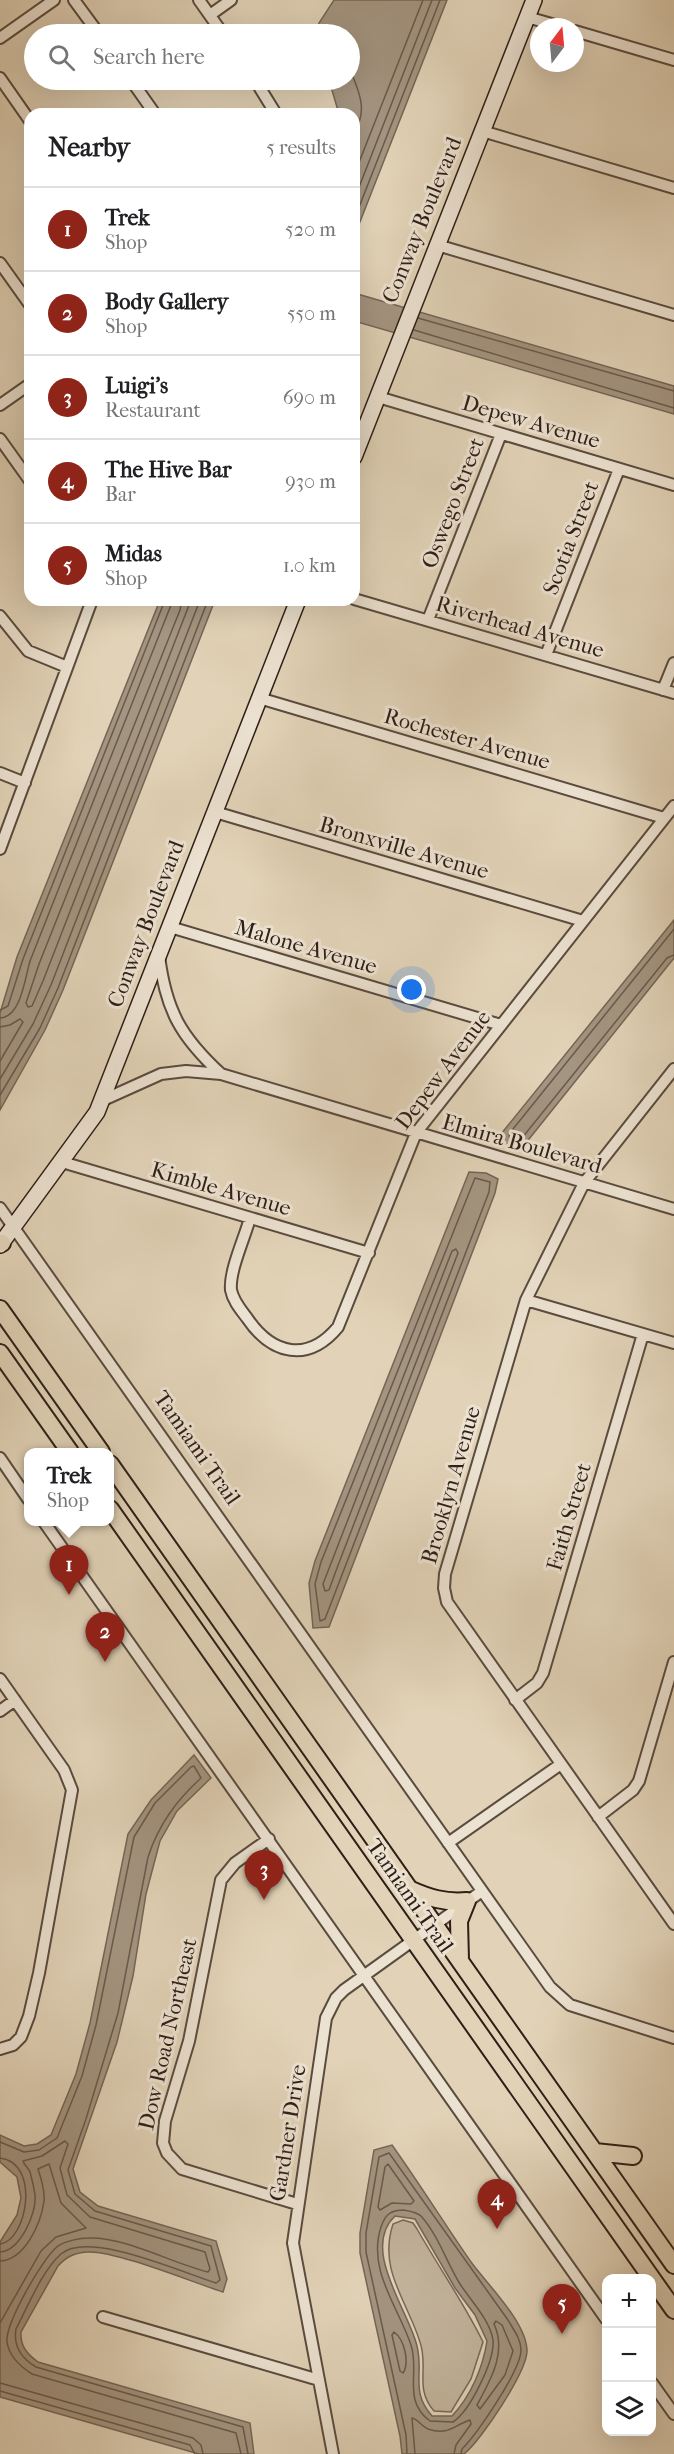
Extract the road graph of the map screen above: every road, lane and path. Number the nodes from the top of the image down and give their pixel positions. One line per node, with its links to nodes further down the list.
1 (54, 0): 12 (street)
2 (74, 0): 9 (street)
3 (199, 0): 6 (street)
4 (231, 0): 6 (street)
5 (534, 0): 7 (street, Conway Boulevard)
6 (210, 15): 10 (street)
7 (527, 17): 8 (street); 20 (street, Conway Boulevard)
8 (530, 18)
9 (92, 24)
10 (217, 24)
11 (584, 34): 13 (street)
12 (0, 38)
13 (674, 60)
14 (0, 78): 19 (street)
15 (138, 90): 17 (street)
16 (261, 90): 18 (street)
17 (151, 108)
18 (272, 108)
19 (24, 112)
20 (482, 131): 21 (street); 22 (street, Conway Boulevard)
21 (674, 188)
22 (437, 245): 25 (street); 27 (street, Conway Boulevard)
23 (0, 263): 24 (street)
24 (24, 297)
25 (674, 315)
26 (24, 388): 28 (street)
27 (378, 397): 29 (street, Depew Avenue); 31 (street, Conway Boulevard)
28 (0, 405)
29 (501, 434): 32 (street, Depew Avenue); 39 (street, Oswego Street)
30 (0, 439): 33 (street)
31 (360, 442)
32 (619, 469): 34 (street, Depew Avenue); 40 (street, Scotia Street)
33 (24, 473)
34 (674, 485)
35 (360, 600): 39 (street, Riverhead Avenue)
36 (90, 606): 42 (street)
37 (296, 606): 44 (street, Conway Boulevard)
38 (0, 615): 42 (street)
39 (428, 620): 40 (street, Riverhead Avenue)
40 (546, 655): 43 (street, Riverhead Avenue)
41 (674, 663): 43 (street)
42 (68, 667): 46 (street)
43 (669, 692)
44 (259, 698): 48 (street, Conway Boulevard); 49 (street, Rochester Avenue)
45 (0, 773): 46 (street)
46 (25, 783): 50 (street)
47 (674, 806): 49 (street, Depew Avenue)
48 (214, 812): 51 (street, Bronxville Avenue); 52 (street, Conway Boulevard)
49 (664, 818): 51 (street, Depew Avenue)
50 (0, 849)
51 (583, 921): 54 (street, Depew Avenue)
52 (170, 927): 53 (street, Conway Boulevard); 54 (street, Malone Avenue)
53 (159, 954): 56 (street, Elmira Boulevard); 57 (street, Conway Boulevard)
54 (501, 1025): 58 (street, Depew Avenue)
55 (673, 1073): 60 (street, Brooklyn Avenue)
56 (221, 1074): 57 (street, Elmira Boulevard); 58 (street, Elmira Boulevard)
57 (101, 1101): 59 (street, Conway Boulevard)
58 (416, 1133): 60 (street, Elmira Boulevard); 66 (street, Depew Avenue)
59 (62, 1162): 63 (street, Kimble Avenue); 64 (street, Conway Boulevard)
60 (584, 1183): 62 (street, Elmira Boulevard); 67 (street, Brooklyn Avenue)
61 (0, 1208): 64 (street, Tamiami Trail)
62 (674, 1209)
63 (250, 1218): 66 (street, Kimble Avenue); 66 (street, Depew Avenue)
64 (14, 1227): 65 (street, Conway Boulevard); 87 (street, Tamiami Trail)
65 (1, 1244)
66 (369, 1253)
67 (526, 1300): 69 (street); 82 (street, Brooklyn Avenue)
68 (0, 1309): 73 (main road)
69 (643, 1334): 70 (street); 82 (street, Faith Street)
70 (674, 1344)
71 (0, 1353): 72 (main road)
72 (67, 1448)
73 (98, 1448)
74 (0, 1458): 76 (street)
75 (114, 1470): 88 (main road, Tamiami Trail)
76 (24, 1493)
77 (114, 1515): 93 (main road, Tamiami Trail)
78 (48, 1526): 86 (street)
79 (674, 1662): 85 (street)
80 (0, 1679): 81 (street)
81 (15, 1700): 83 (street); 97 (street)
82 (515, 1700): 84 (street, Brooklyn Avenue)
83 (0, 1711)
84 (561, 1764): 85 (street, Brooklyn Avenue); 87 (street)
85 (598, 1816): 91 (street, Brooklyn Avenue)
86 (269, 1839): 95 (street); 100 (street, Dow Road Northeast)
87 (448, 1843): 89 (street, Tamiami Trail)
88 (409, 1889): 90 (main road); 92 (main road, Tamiami Trail)
89 (482, 1891): 90 (street, Gardner Drive); 96 (street, Tamiami Trail)
90 (467, 1901): 92 (street, Gardner Drive); 94 (main road)
91 (674, 1924)
92 (435, 1925): 93 (street, Gardner Drive); 94 (main road, Tamiami Trail)
93 (413, 1940): 95 (street, Gardner Drive); 102 (main road, Tamiami Trail)
94 (460, 1961): 98 (main road, Tamiami Trail)
95 (365, 1976): 100 (street, Gardner Drive); 103 (street)
96 (674, 2038)
97 (0, 2049)
98 (595, 2152): 99 (main road, Tamiami Trail); 99 (main road)
99 (624, 2192): 101 (main road, Tamiami Trail)
100 (297, 2204): 105 (street, Gardner Drive)
101 (674, 2265)
102 (674, 2310)
103 (602, 2313)
104 (103, 2318): 105 (street)
105 (319, 2380): 108 (street, Gardner Drive)
106 (656, 2389): 107 (street)
107 (674, 2414)
108 (333, 2454)

